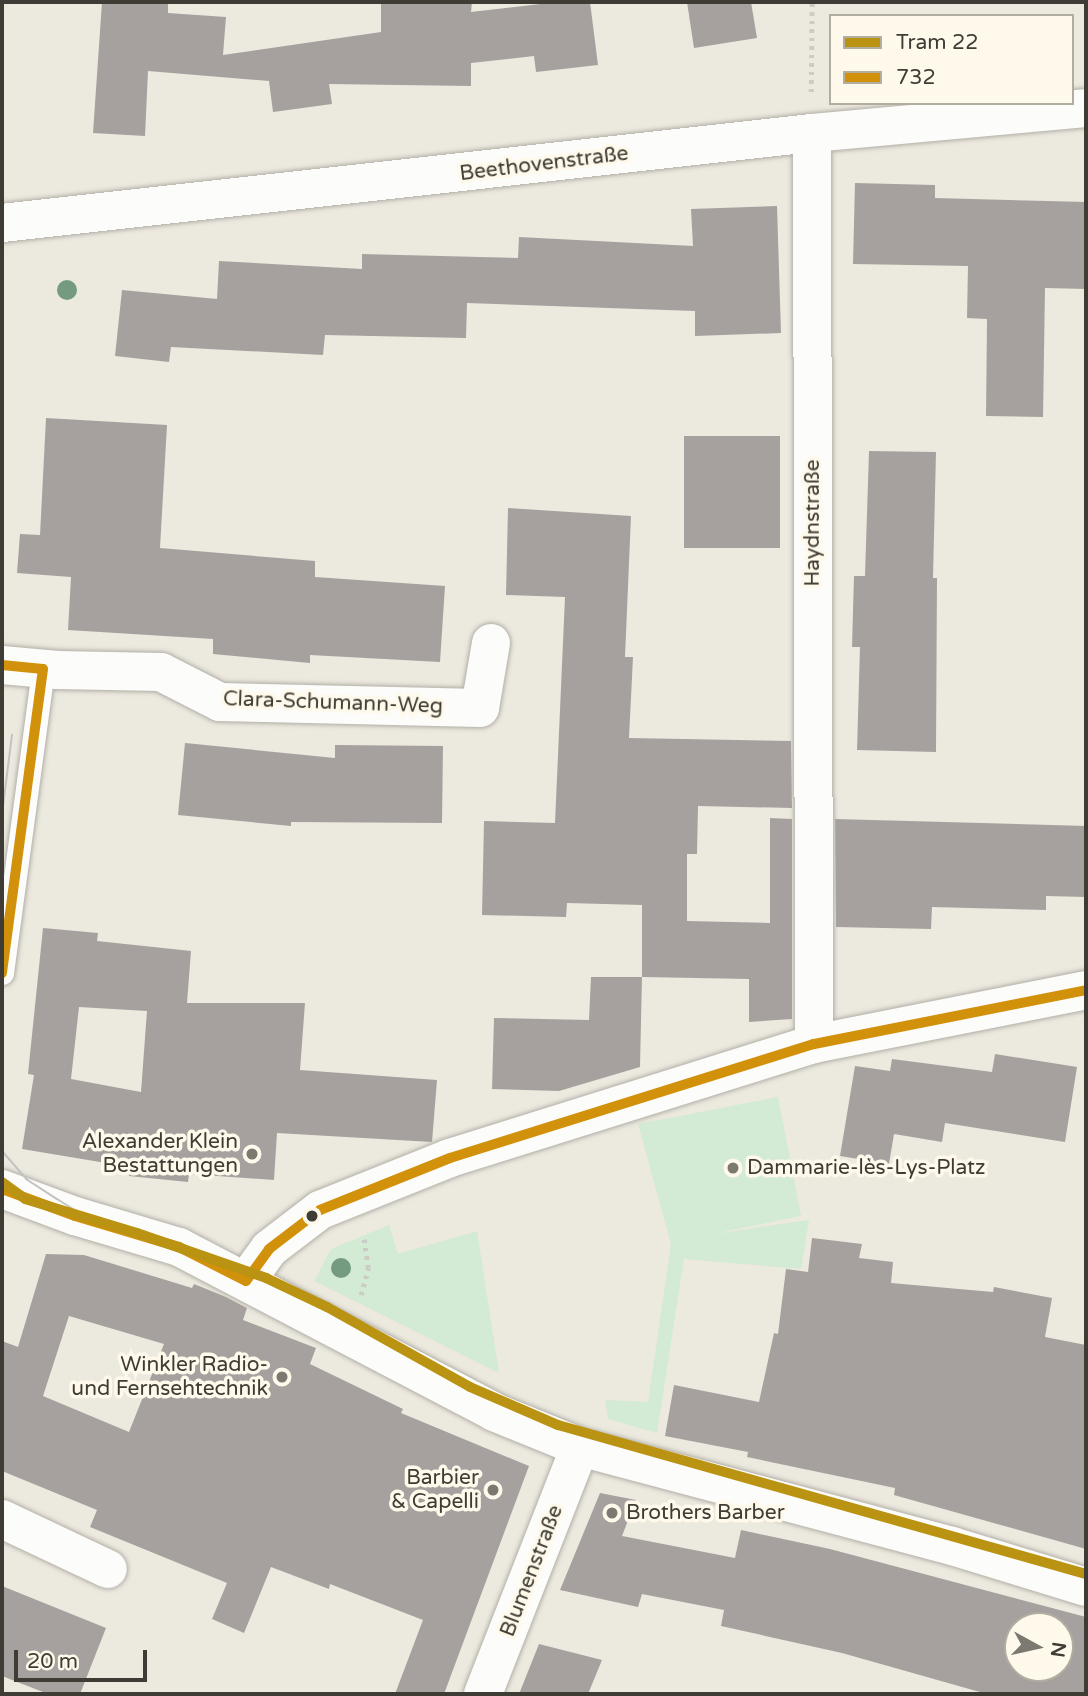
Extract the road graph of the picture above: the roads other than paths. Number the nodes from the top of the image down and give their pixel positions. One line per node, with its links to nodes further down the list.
1 (1086, 108): 2 (street, Beethovenstraße)
2 (812, 133): 3 (street, Beethovenstraße); 9 (street, Haydnstraße)
3 (2, 223)
4 (491, 643): 6 (street, Clara-Schumann-Weg)
5 (2, 665): 6 (street, Clara-Schumann-Weg)
6 (43, 669): 7 (lane)
7 (2, 973)
8 (1086, 990): 9 (street)
9 (814, 1044): 11 (street)
10 (2, 1189): 11 (street)
11 (246, 1281): 12 (street)
12 (580, 1447): 15 (street); 16 (street, Blumenstraße)
13 (2, 1519): 14 (street)
14 (108, 1569)
15 (1086, 1587)
16 (483, 1694)

